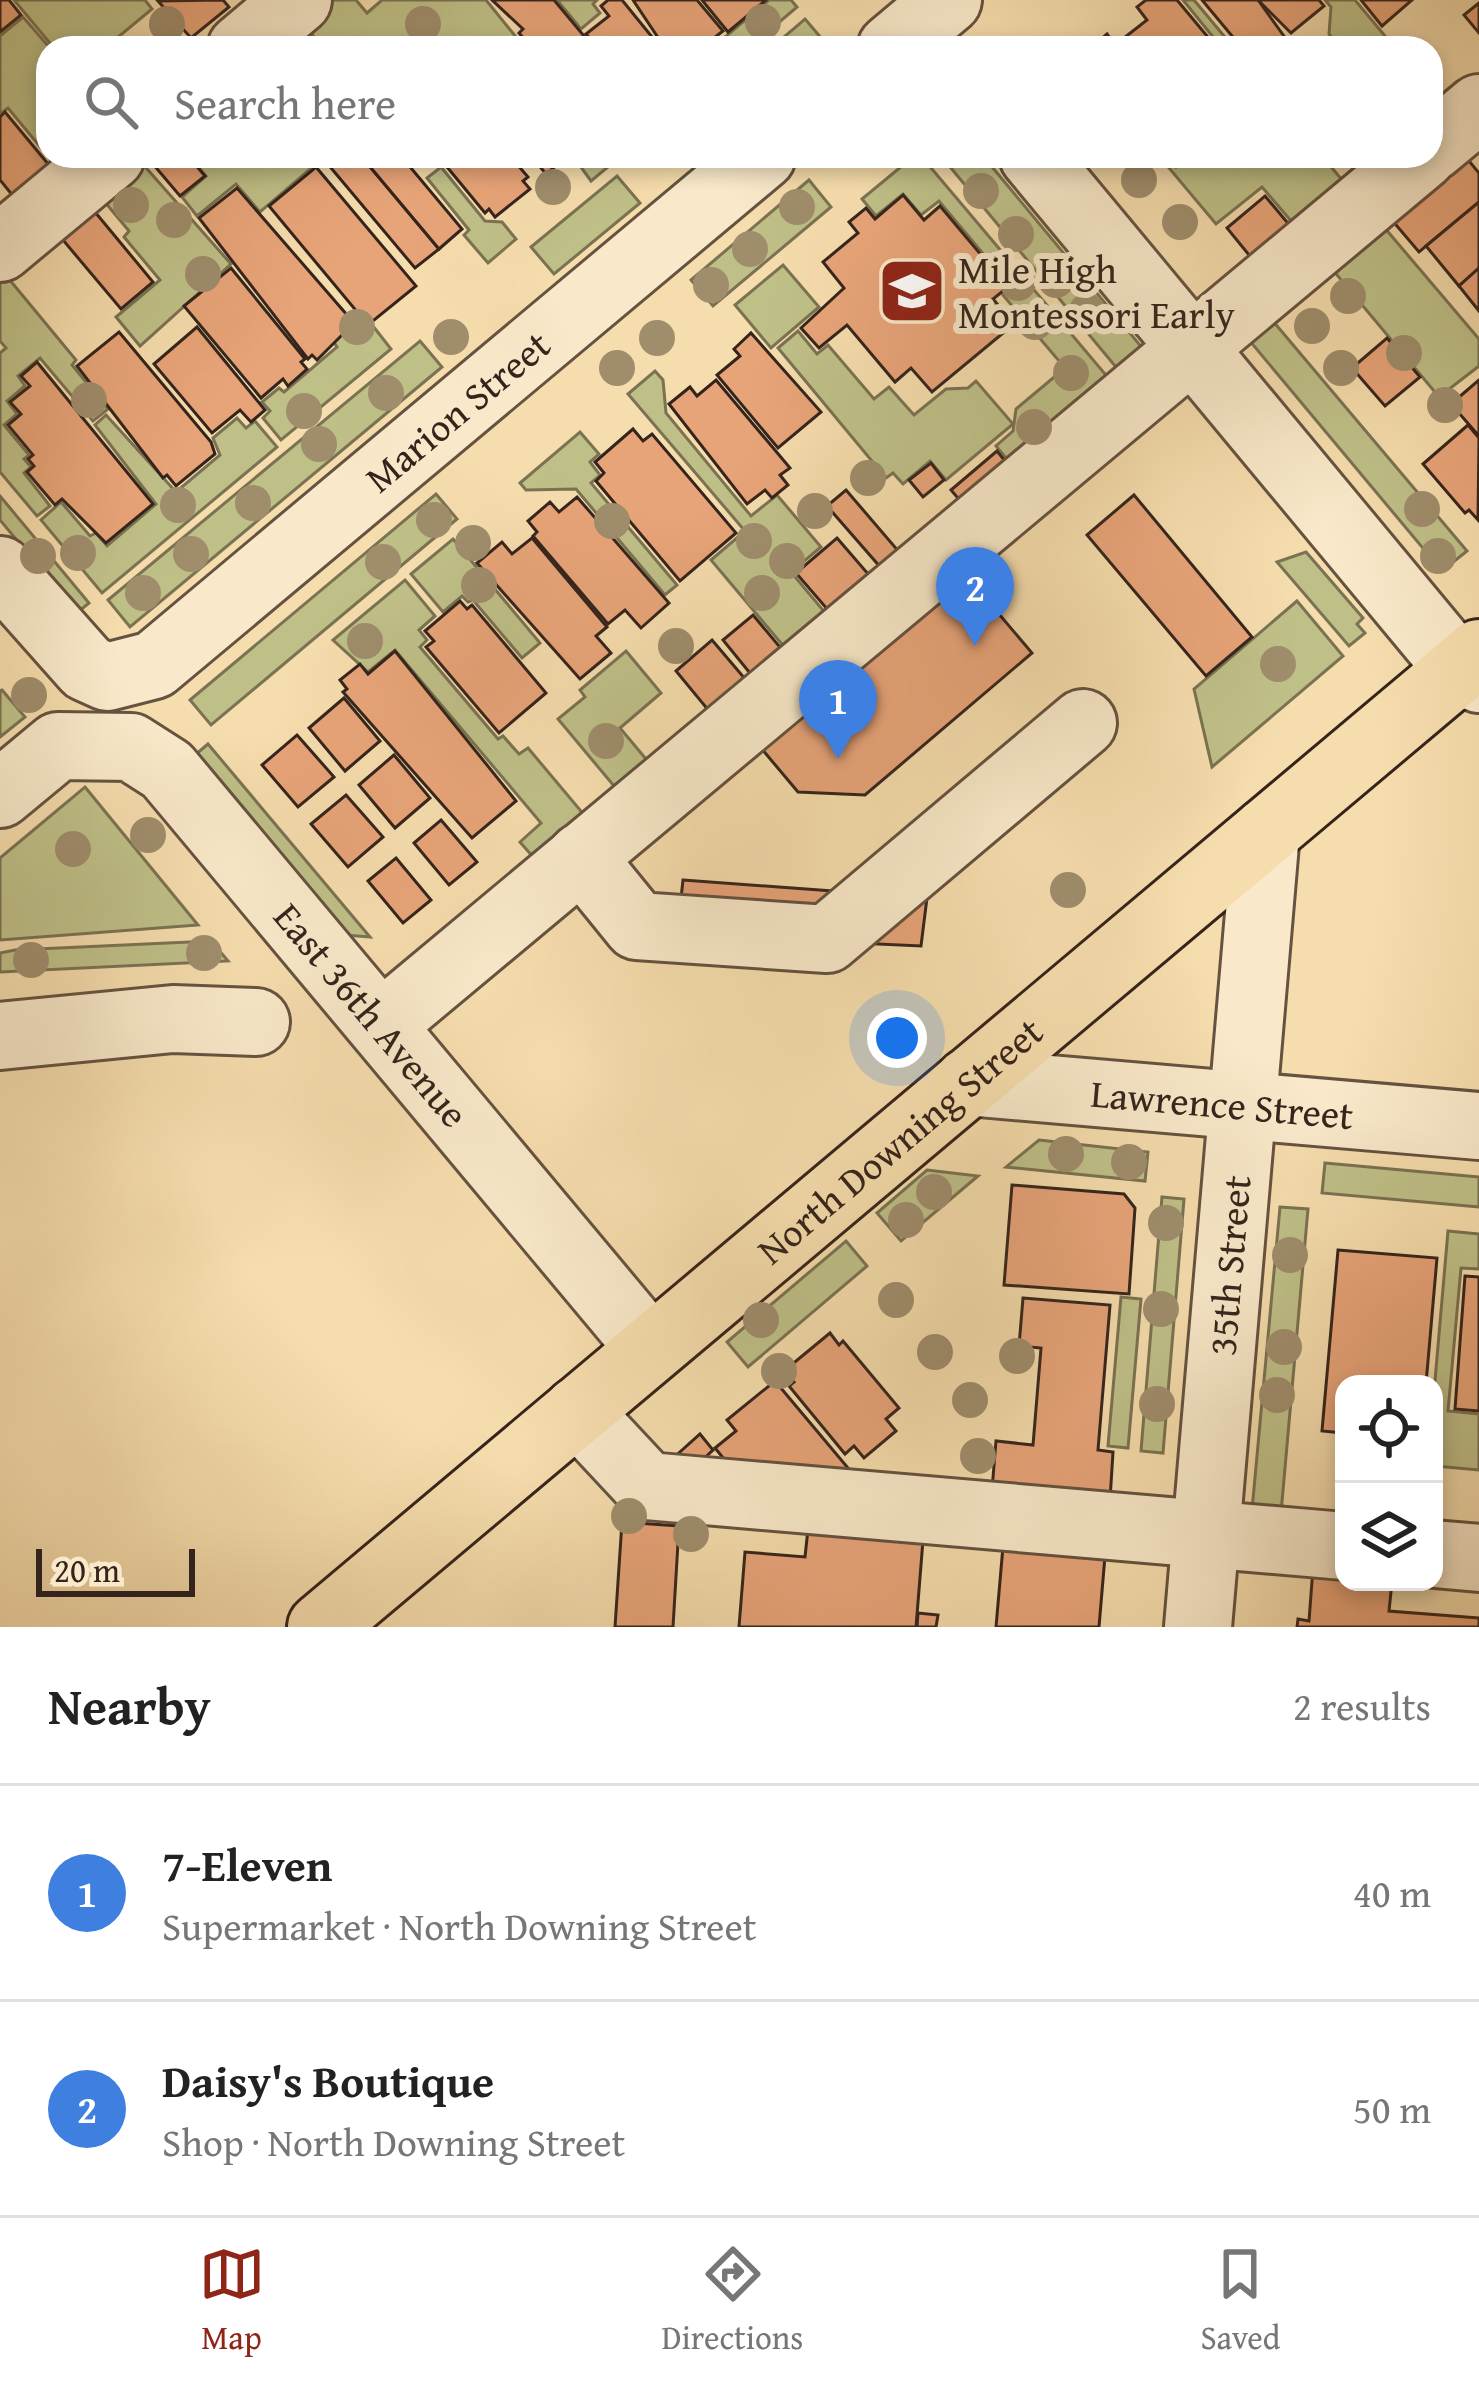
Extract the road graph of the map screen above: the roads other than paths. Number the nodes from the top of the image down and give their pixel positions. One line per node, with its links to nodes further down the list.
1 (298, 0): 2 (street)
2 (255, 36)
3 (1479, 108): 4 (street)
4 (1443, 138)
5 (97, 168): 9 (street)
6 (748, 168): 11 (street, Marion Street)
7 (1043, 168): 10 (street)
8 (1408, 168): 10 (street)
9 (0, 248)
10 (1193, 348): 12 (street); 16 (street)
11 (0, 570)
12 (1472, 667): 15 (main road, North Downing Street)
13 (1084, 723): 16 (street)
14 (0, 794): 18 (street, East 36th Avenue)
15 (1266, 832): 20 (main road, North Downing Street); 21 (street, 35th Street)
16 (581, 857): 18 (street)
17 (256, 1022): 19 (street)
18 (381, 1025): 23 (street, East 36th Avenue)
19 (0, 1036)
20 (968, 1082): 21 (street, Lawrence Street); 23 (main road, North Downing Street)
21 (1242, 1106): 22 (street, Lawrence Street); 25 (street, 35th Street)
22 (1479, 1126)
23 (651, 1349): 24 (main road, North Downing Street)
24 (578, 1411): 25 (street); 29 (main road, North Downing Street)
25 (1206, 1534): 26 (street); 30 (street, 35th Street)
26 (1335, 1545)
27 (1443, 1555): 28 (street)
28 (1479, 1558)
29 (321, 1627)
30 (1198, 1627)

